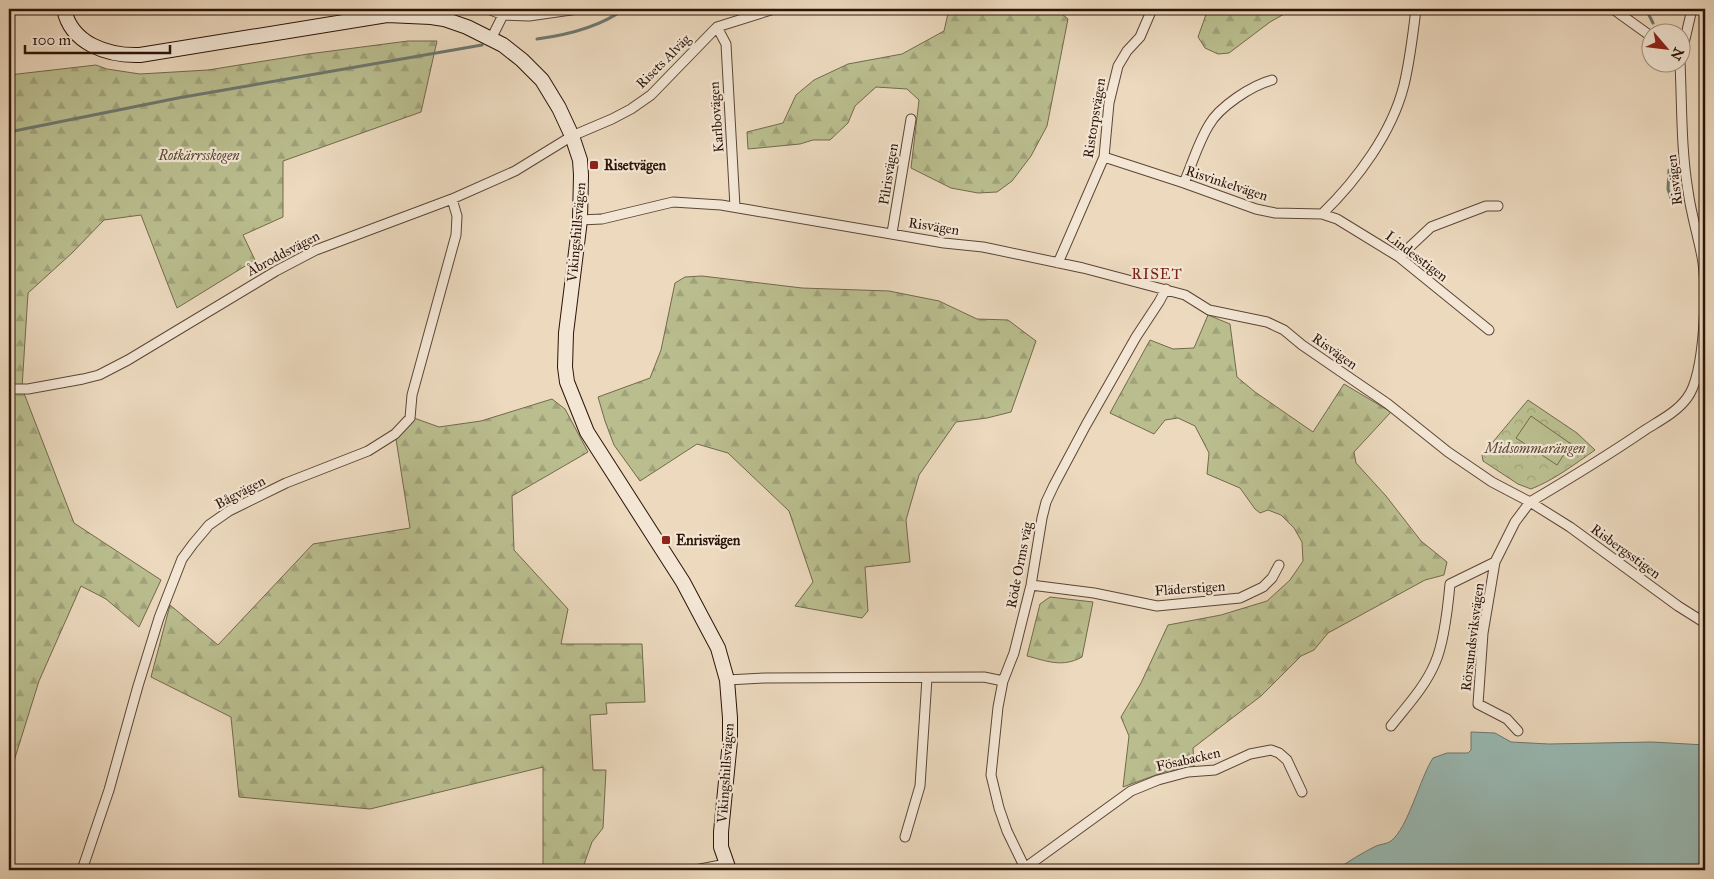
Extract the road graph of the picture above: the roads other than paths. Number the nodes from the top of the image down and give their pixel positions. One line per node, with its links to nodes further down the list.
1 (64, 9): 13 (street, Vikingshillsvägen)
2 (488, 9): 9 (street)
3 (578, 9): 9 (street)
4 (774, 9): 11 (street, Risets Alväg)
5 (1152, 9): 18 (street, Ristorpsvägen)
6 (1416, 9): 23 (street)
7 (1613, 9): 12 (street)
8 (1692, 9): 10 (street)
9 (503, 15): 13 (street)
10 (1689, 22)
11 (717, 27): 17 (street, Risets Alväg); 22 (street, Karlbovägen)
12 (1642, 30)
13 (491, 39): 17 (street, Vikingshillsvägen)
14 (1680, 72): 27 (street, Risvägen)
15 (1272, 80): 19 (street)
16 (911, 119): 25 (street, Pilrisvägen)
17 (572, 136): 20 (street, Åbroddsvägen); 24 (street, Vikingshillsvägen)
18 (1104, 158): 19 (street, Risvinkelvägen); 28 (street, Ristorpsvägen)
19 (1184, 183): 23 (street, Risvinkelvägen)
20 (452, 199): 32 (street, Åbroddsvägen); 47 (street, Bågvägen)
21 (1498, 206): 26 (street)
22 (735, 208): 24 (street, Risvägen); 25 (street, Risvägen)
23 (1322, 214): 26 (street, Lindesstigen)
24 (580, 220): 39 (street, Vikingshillsvägen)
25 (892, 233): 28 (street, Risvägen)
26 (1400, 257): 30 (street, Lindesstigen)
27 (1704, 258): 31 (street, Risvägen)
28 (1058, 263): 29 (street, Risvägen)
29 (1166, 290): 33 (street, Risvägen); 36 (street, Röde Orms väg)
30 (1489, 330)
31 (1703, 361): 33 (street, Risvägen)
32 (9, 389)
33 (1530, 502): 34 (street, Rörsundsviksvägen); 37 (street, Risbergsstigen)
34 (1495, 562): 41 (street); 42 (street, Rörsundsviksvägen)
35 (1279, 565): 36 (street, Fläderstigen)
36 (1031, 585): 40 (street, Röde Orms väg)
37 (1705, 623)
38 (927, 678): 39 (street); 40 (street); 44 (street)
39 (727, 680): 45 (street, Vikingshillsvägen)
40 (1003, 681): 46 (street, Röde Orms väg)
41 (1390, 726)
42 (1518, 731)
43 (1302, 792): 46 (street, Fösabacken)
44 (906, 837)
45 (727, 867): 48 (street)
46 (1024, 869)
47 (82, 870)
48 (695, 870)

